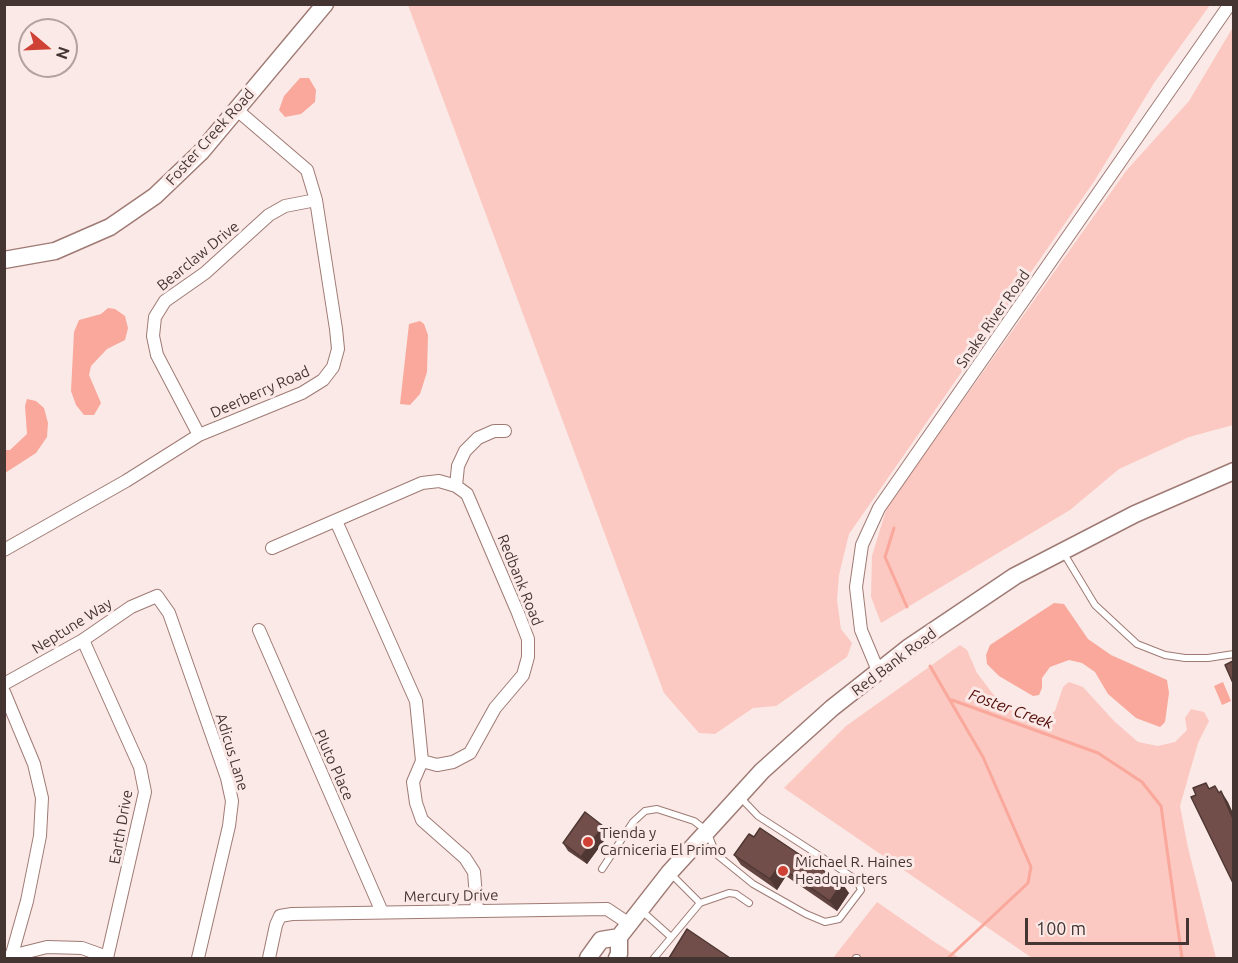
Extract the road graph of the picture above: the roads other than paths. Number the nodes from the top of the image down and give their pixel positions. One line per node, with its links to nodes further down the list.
1 (325, 4): 3 (main road, Foster Creek Road)
2 (1230, 4): 18 (street, Snake River Road)
3 (237, 110): 4 (street, Deerberry Road); 5 (main road, Foster Creek Road)
4 (316, 200): 7 (street, Deerberry Road); 7 (street, Bearclaw Drive)
5 (4, 260)
6 (505, 431): 9 (street)
7 (199, 435): 12 (street, Deerberry Road)
8 (1233, 471): 13 (main road, Red Bank Road)
9 (456, 486): 10 (street); 21 (street, Redbank Road)
10 (336, 520): 11 (street); 21 (street)
11 (272, 548)
12 (4, 550)
13 (1063, 550): 17 (lane); 18 (main road, Red Bank Road)
14 (157, 596): 16 (street, Neptune Way); 36 (street, Adicus Lane)
15 (259, 630): 30 (street, Pluto Place)
16 (83, 640): 19 (street, Neptune Way); 35 (street, Earth Drive)
17 (1233, 654)
18 (879, 673): 22 (main road, Red Bank Road)
19 (4, 684)
20 (4, 692): 33 (street)
21 (422, 761): 29 (street)
22 (738, 795): 23 (main road, Red Bank Road); 23 (lane)
23 (707, 831): 24 (lane); 25 (main road, Red Bank Road)
24 (602, 869)
25 (669, 873): 26 (lane); 28 (main road, Red Bank Road)
26 (700, 903): 27 (lane); 32 (lane)
27 (749, 903)
28 (640, 909): 31 (main road, Red Bank Road); 32 (lane)
29 (477, 910): 30 (street, Mercury Drive); 31 (street, Mercury Drive)
30 (382, 912): 37 (street, Mercury Drive)
31 (623, 930): 34 (main road); 38 (main road, Red Bank Road)
32 (671, 937): 39 (lane)
33 (8, 956): 35 (street)
34 (621, 957)
35 (107, 958)
36 (198, 958)
37 (269, 958)
38 (588, 958)
39 (654, 958)

